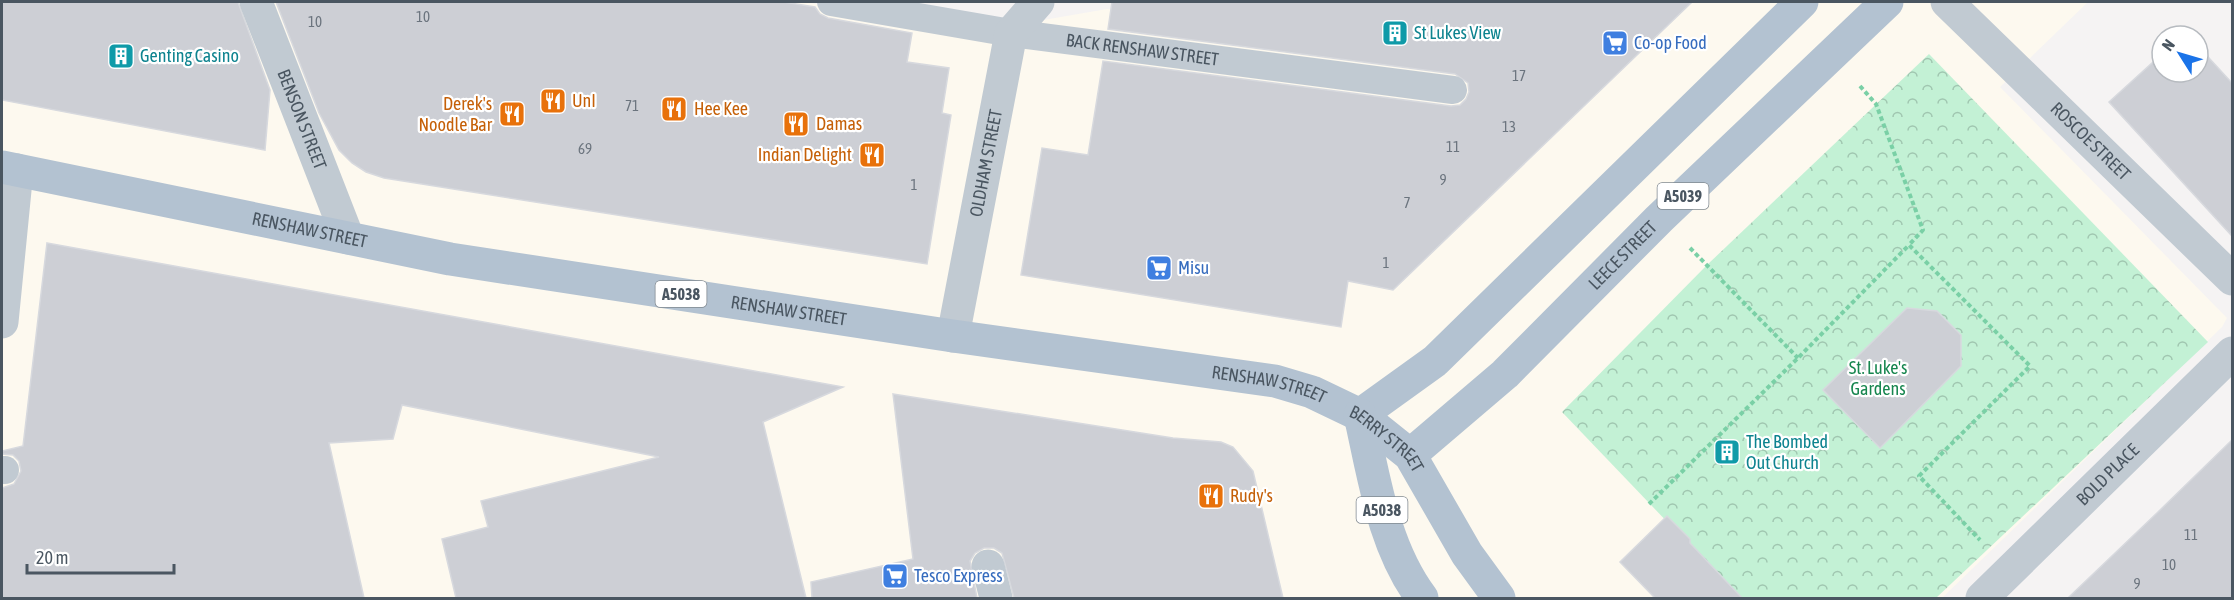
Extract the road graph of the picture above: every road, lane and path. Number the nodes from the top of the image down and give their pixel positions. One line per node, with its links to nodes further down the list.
1 (256, 2): 11 (street, BENSON STREET)
2 (831, 2): 7 (lane, BACK RENSHAW STREET)
3 (1038, 2): 7 (street)
4 (1802, 2): 19 (main road)
5 (1887, 2): 8 (main road, LEECE STREET / A5039)
6 (1947, 2): 14 (street, ROSCOE STREET)
7 (1011, 33): 9 (lane, BACK RENSHAW STREET); 16 (street, OLDHAM STREET)
8 (1832, 54): 12 (path); 20 (main road, LEECE STREET / A5039)
9 (1453, 90)
10 (9, 169): 11 (main road, RENSHAW STREET / A5038); 15 (street)
11 (348, 238): 16 (main road, RENSHAW STREET / A5038)
12 (1909, 245): 18 (path); 23 (path)
13 (1707, 265): 18 (path)
14 (2232, 279)
15 (2, 322)
16 (953, 336): 19 (main road, RENSHAW STREET / A5038)
17 (2232, 353): 23 (street, BOLD PLACE)
18 (1798, 358): 21 (path)
19 (1360, 414): 20 (main road, BERRY STREET); 26 (main road, BERRY STREET / A5038)
20 (1410, 455): 24 (main road, BERRY STREET / A5038)
21 (1649, 504)
22 (988, 567): 25 (street)
23 (2012, 569): 27 (street, BOLD PLACE)
24 (1492, 595)
25 (996, 598)
26 (1422, 598)
27 (1982, 598)

